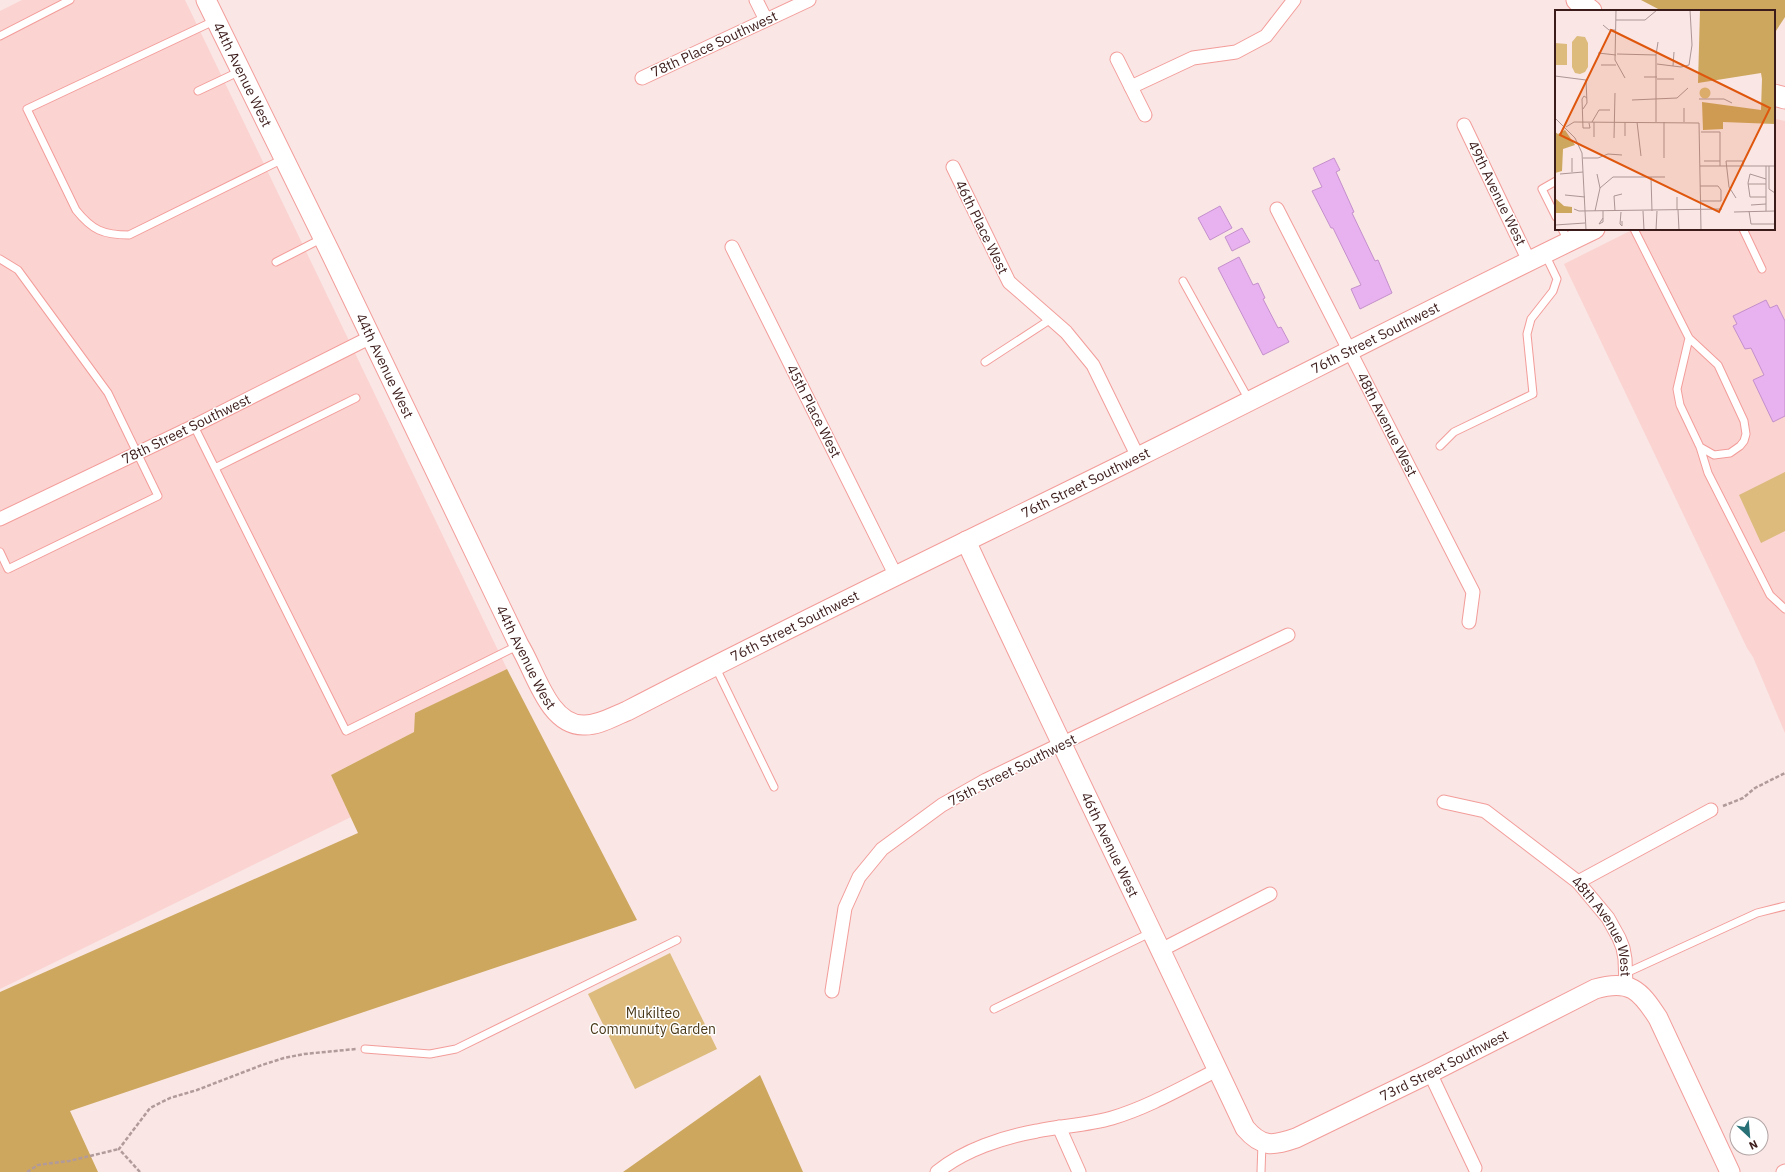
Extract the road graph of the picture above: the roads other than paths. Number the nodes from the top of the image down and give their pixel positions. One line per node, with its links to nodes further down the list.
1 (70, 0): 10 (lane)
2 (206, 0): 8 (street, 44th Avenue West)
3 (756, 0): 9 (street)
4 (809, 0): 9 (street, 78th Place Southwest)
5 (1294, 0): 14 (street)
6 (1577, 0): 7 (main road)
7 (1590, 10)
8 (216, 20): 12 (street, 44th Avenue West); 20 (lane)
9 (766, 20): 13 (street, 78th Place Southwest)
10 (0, 36)
11 (1117, 60): 14 (street)
12 (244, 75): 15 (lane); 20 (street, 44th Avenue West)
13 (642, 78)
14 (1131, 87): 18 (street)
15 (198, 91)
16 (1775, 95): 17 (main road)
17 (1785, 98)
18 (1145, 115)
19 (1464, 125): 31 (street, 49th Avenue West)
20 (284, 159): 29 (street, 44th Avenue West)
21 (953, 167): 36 (street, 46th Place West)
22 (1555, 182): 24 (lane)
23 (1277, 209): 39 (street, 48th Avenue West)
24 (1555, 215)
25 (1590, 230): 28 (street, 76th Street Southwest)
26 (1635, 230): 38 (lane)
27 (1743, 230): 34 (lane)
28 (1565, 235): 31 (street, 76th Street Southwest)
29 (323, 238): 33 (lane); 37 (street, 44th Avenue West)
30 (732, 247): 52 (street, 45th Place West)
31 (1537, 257): 39 (street, 76th Street Southwest); 44 (lane)
32 (0, 259): 46 (lane)
33 (276, 262)
34 (1762, 269)
35 (1184, 281): 42 (lane)
36 (1051, 319): 40 (lane); 47 (street, 46th Place West)
37 (371, 337): 43 (street, 78th Street Southwest); 56 (street, 44th Avenue West)
38 (1689, 338): 45 (lane); 45 (lane)
39 (1348, 350): 42 (street, 76th Street Southwest); 54 (street, 48th Avenue West)
40 (985, 362)
41 (356, 398): 48 (lane)
42 (1249, 400): 47 (street, 76th Street Southwest)
43 (194, 426): 46 (street, 78th Street Southwest); 48 (lane)
44 (1440, 446)
45 (1700, 447): 53 (lane)
46 (137, 454): 49 (street, 78th Street Southwest); 51 (lane)
47 (1138, 457): 50 (street, 76th Street Southwest)
48 (215, 468): 56 (lane)
49 (0, 519)
50 (966, 541): 52 (street, 76th Street Southwest); 59 (street, 46th Avenue West)
51 (0, 552)
52 (896, 576): 57 (street, 76th Street Southwest)
53 (1785, 609)
54 (1469, 622)
55 (1288, 635): 59 (street, 75th Street Southwest)
56 (519, 645): 58 (street, 44th Avenue West)
57 (714, 666): 58 (street, 76th Street Southwest); 60 (lane)
58 (572, 724)
59 (1061, 744): 66 (street, 46th Avenue West); 70 (street, 75th Street Southwest)
60 (774, 787)
61 (1444, 802): 63 (street, 48th Avenue West)
62 (1711, 810): 63 (street)
63 (1578, 882): 69 (street, 48th Avenue West)
64 (1270, 894): 68 (street)
65 (1785, 906): 69 (lane)
66 (1152, 932): 68 (street, 46th Avenue West); 71 (lane)
67 (677, 940): 72 (lane)
68 (1161, 950): 73 (street, 46th Avenue West)
69 (1626, 980): 74 (street, 73rd Street Southwest); 81 (street, 48th Avenue West)
70 (832, 991)
71 (994, 1010)
72 (365, 1049)
73 (1217, 1070): 75 (street); 76 (street, 46th Avenue West)
74 (1430, 1073): 76 (street, 73rd Street Southwest); 77 (street)
75 (1059, 1127): 78 (street); 79 (street)
76 (1262, 1143): 80 (lane)
77 (1475, 1168)
78 (937, 1172)
79 (1079, 1172)
80 (1261, 1172)
81 (1730, 1172)

